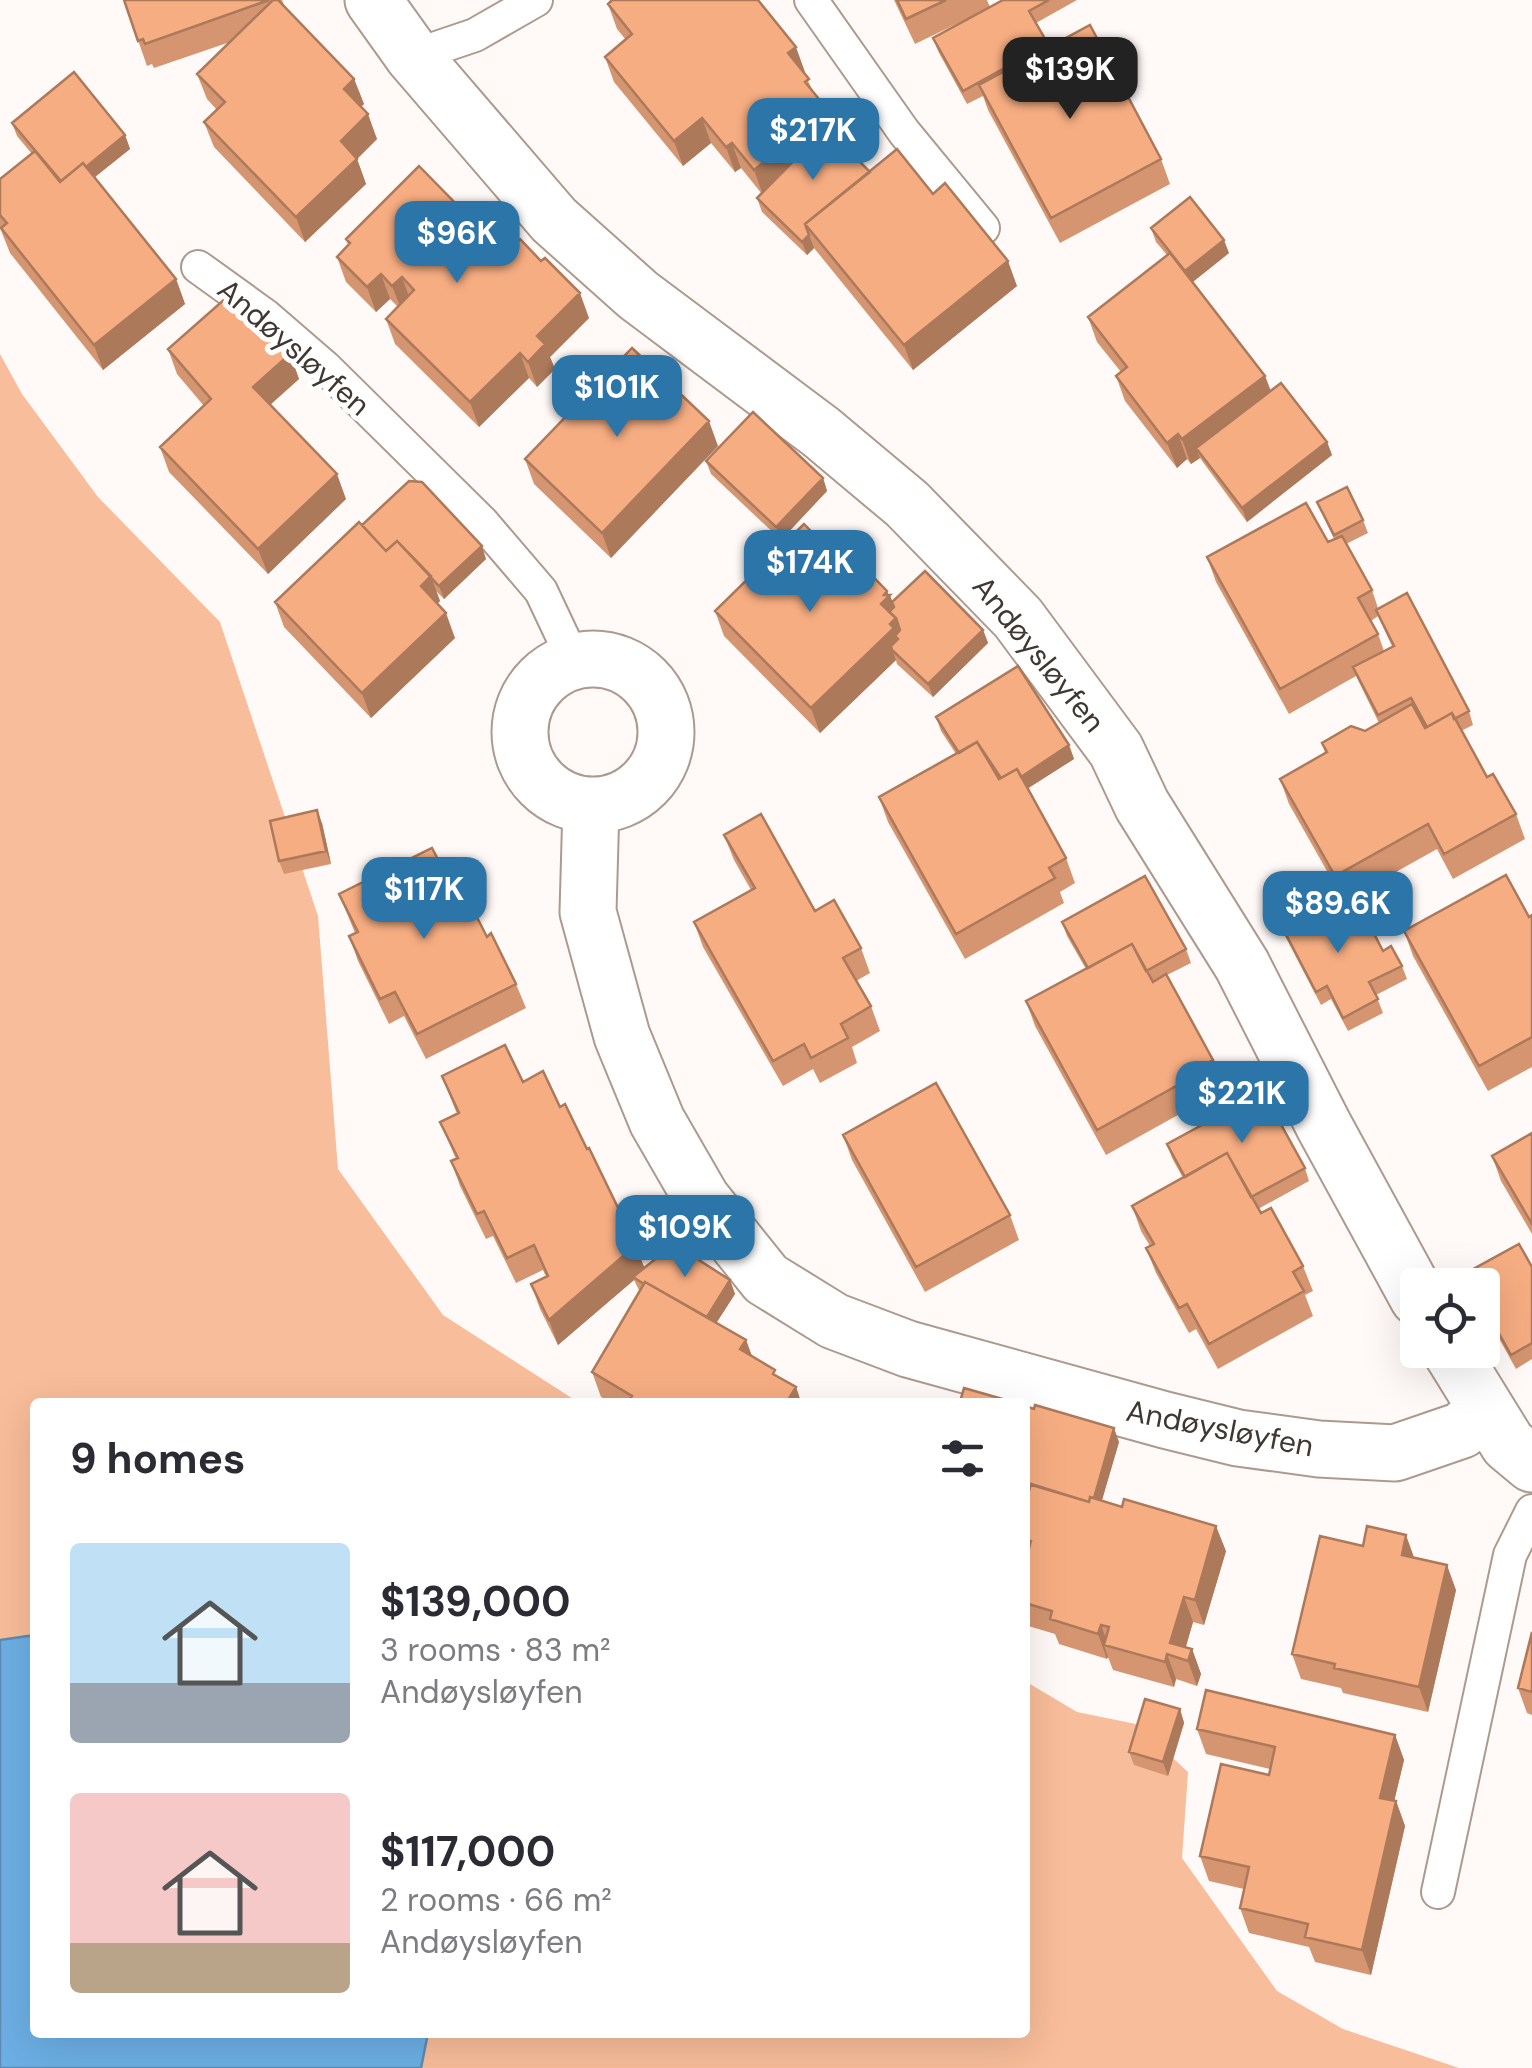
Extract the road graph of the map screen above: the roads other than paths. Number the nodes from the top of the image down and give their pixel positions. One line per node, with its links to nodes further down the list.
1 (373, 0): 4 (street, Andøysløyfen)
2 (536, 0): 4 (lane)
3 (811, 0): 5 (lane)
4 (414, 56): 9 (street, Andøysløyfen)
5 (983, 228)
6 (198, 267): 7 (lane, Andøysløyfen)
7 (574, 661): 8 (street); 8 (street)
8 (590, 806): 11 (street, Andøysløyfen)
9 (1402, 1268)
10 (1461, 1368): 11 (street)
11 (1486, 1409): 12 (street)
12 (1532, 1464)
13 (1532, 1511): 14 (lane)
14 (1438, 1892)

